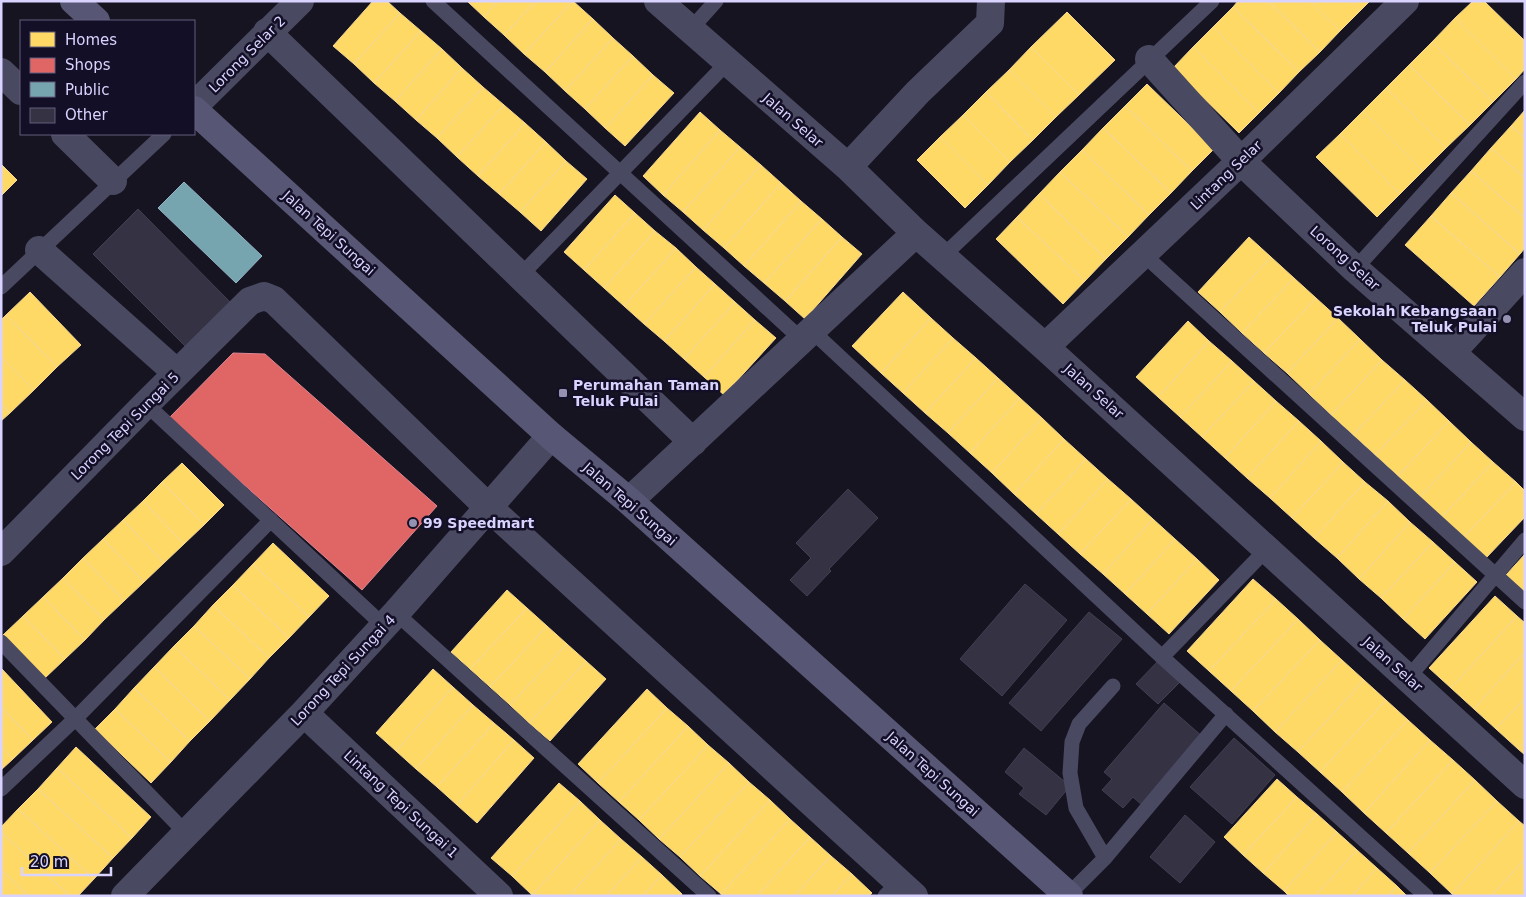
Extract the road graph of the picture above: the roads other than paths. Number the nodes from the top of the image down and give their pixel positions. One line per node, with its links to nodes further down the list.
1 (74, 1): 9 (main road)
2 (300, 1): 11 (street, Lorong Selar 2)
3 (433, 1): 23 (lane)
4 (658, 1): 10 (street, Jalan Selar)
5 (716, 1): 10 (lane)
6 (991, 1): 22 (street)
7 (1212, 1): 12 (lane)
8 (1405, 1): 21 (street, Lintang Selar)
9 (95, 20)
10 (690, 30): 13 (street, Jalan Selar)
11 (268, 32): 17 (street, Lorong Selar 2); 31 (street)
12 (1150, 59): 21 (street, Lorong Selar); 28 (lane)
13 (727, 63): 22 (street, Jalan Selar); 23 (lane)
14 (1, 72): 16 (street)
15 (1525, 82): 29 (lane)
16 (20, 91)
17 (195, 105)
18 (195, 111): 39 (main road, Jalan Tepi Sungai)
19 (65, 135): 24 (street)
20 (163, 135): 24 (lane)
21 (1241, 161): 27 (street, Lintang Selar); 29 (street, Lorong Selar)
22 (848, 167): 25 (street, Jalan Selar)
23 (620, 174): 31 (lane); 33 (lane)
24 (113, 181): 26 (lane)
25 (916, 233): 28 (street, Jalan Selar); 33 (street)
26 (39, 250): 32 (lane); 36 (street)
27 (1143, 254): 34 (street, Lintang Selar); 47 (lane)
28 (942, 257): 34 (street, Jalan Selar)
29 (1355, 268): 35 (street, Lorong Selar)
30 (1525, 272): 35 (street)
31 (520, 276): 40 (street)
32 (1, 287)
33 (806, 335): 40 (street); 51 (lane)
34 (1045, 347): 45 (street, Jalan Selar)
35 (1452, 352): 38 (street, Lorong Selar)
36 (177, 373): 37 (street, Lorong Tepi Sungai 5); 42 (street, Lorong Tepi Sungai 5)
37 (146, 404): 43 (lane); 46 (street, Lorong Tepi Sungai 5)
38 (1525, 417)
39 (551, 436): 41 (main road, Jalan Tepi Sungai); 42 (street, Lorong Tepi Sungai 4)
40 (693, 442): 41 (street)
41 (629, 501): 62 (main road, Jalan Tepi Sungai)
42 (488, 507): 49 (street, Lorong Tepi Sungai 4); 61 (street)
43 (271, 520): 49 (lane); 56 (lane)
44 (1525, 540): 47 (lane)
45 (1267, 550): 51 (lane); 52 (street, Jalan Selar)
46 (1, 552)
47 (1495, 575): 48 (lane); 52 (lane)
48 (1525, 602)
49 (390, 619): 54 (street, Lorong Tepi Sungai 4); 65 (lane)
50 (1, 642): 56 (lane)
51 (1162, 657): 55 (lane)
52 (1408, 678): 57 (street, Jalan Selar)
53 (1113, 686): 60 (lane)
54 (304, 713): 59 (street, Lorong Tepi Sungai 4); 64 (street, Lintang Tepi Sungai 1)
55 (1226, 714): 60 (lane); 66 (lane)
56 (75, 719): 58 (lane); 59 (lane)
57 (1525, 785)
58 (1, 789)
59 (187, 834): 63 (street, Lorong Tepi Sungai 4)
60 (1105, 858): 62 (lane)
61 (900, 891)
62 (1068, 895)
63 (125, 896)
64 (499, 896)
65 (709, 896)
66 (1426, 896)

